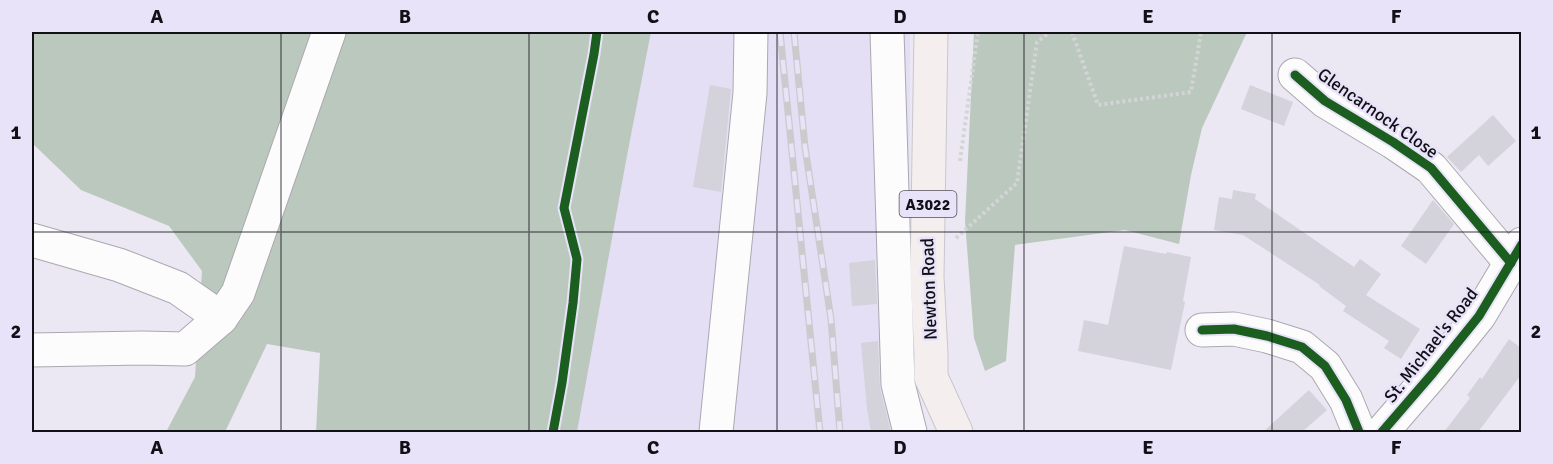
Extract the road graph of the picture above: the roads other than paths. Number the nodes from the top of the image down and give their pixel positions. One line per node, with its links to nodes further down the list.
1 (329, 32): 8 (street)
2 (751, 32): 12 (street)
3 (887, 32): 13 (street)
4 (931, 32): 11 (main road, Newton Road / A3022)
5 (1295, 75): 7 (street, Glencarnock Close)
6 (32, 240): 8 (street)
7 (1518, 252): 17 (street, St. Michael's Road)
8 (221, 318): 10 (street)
9 (1202, 330): 16 (street)
10 (32, 350)
11 (931, 377): 14 (main road, A3022); 15 (main road, Newton Road / A3022)
12 (716, 432)
13 (910, 432)
14 (936, 432)
15 (956, 432)
16 (1359, 432)
17 (1382, 432)

